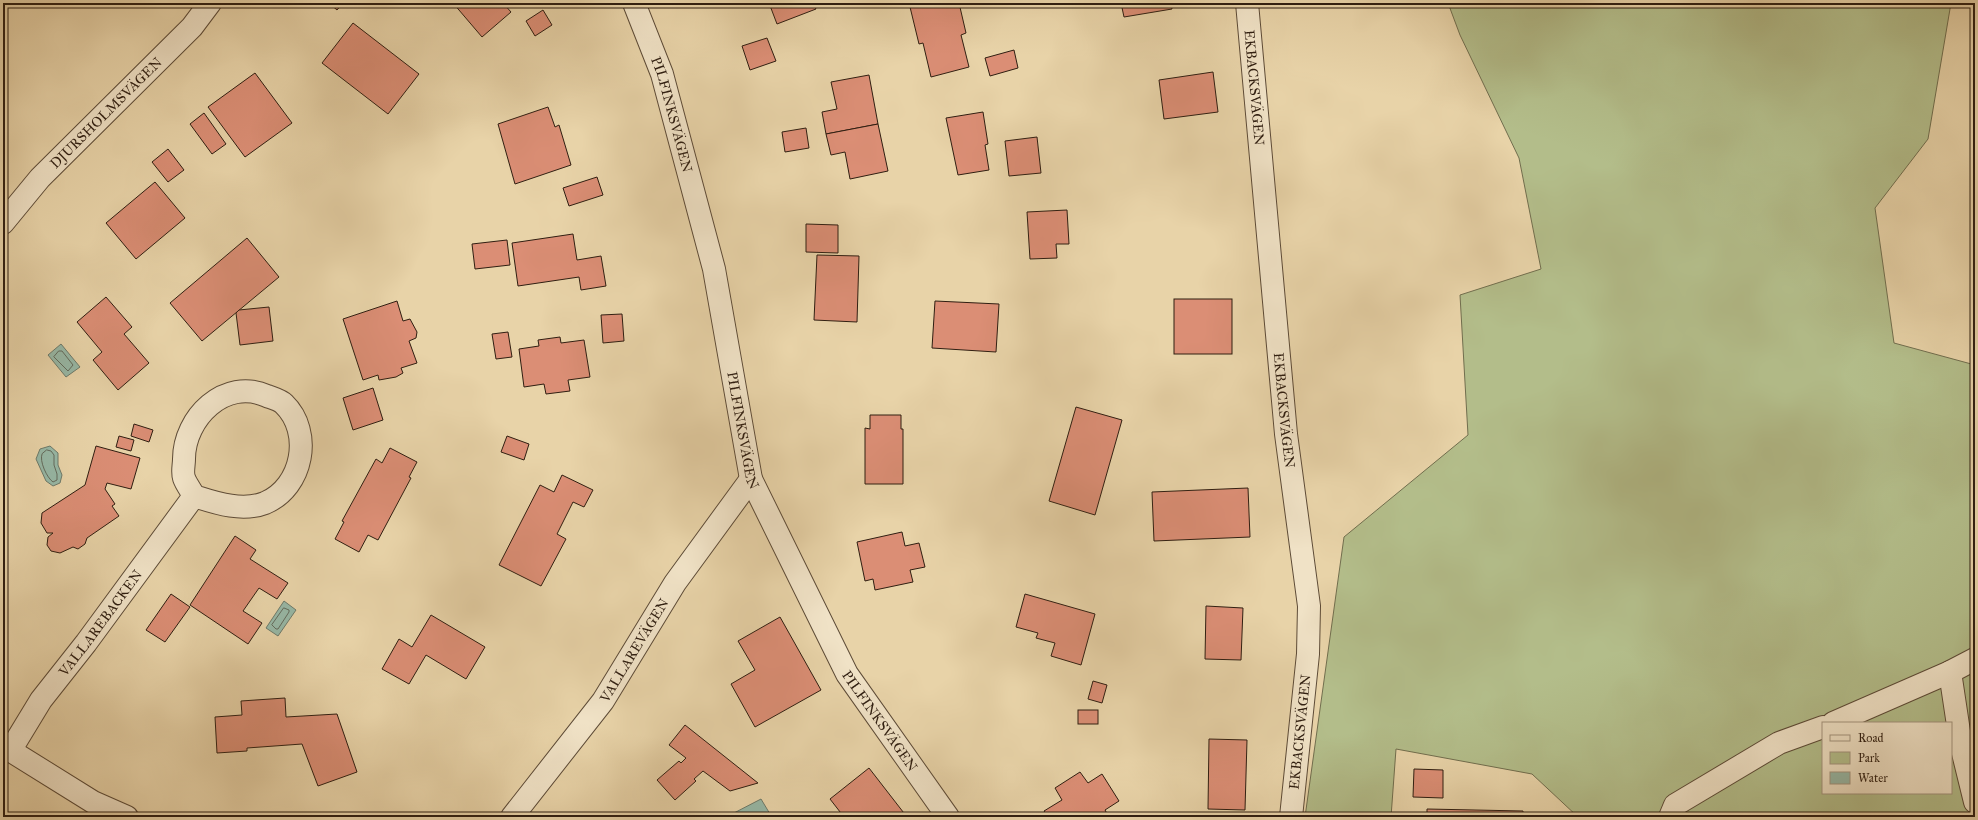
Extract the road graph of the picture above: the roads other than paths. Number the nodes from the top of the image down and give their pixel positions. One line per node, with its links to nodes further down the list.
1 (210, 3): 4 (street, DJURSHOLMSVÄGEN)
2 (634, 3): 5 (street, PILFINKSVÄGEN)
3 (1247, 3): 16 (street, EKBACKSVÄGEN)
4 (3, 223)
5 (751, 479): 14 (street, VALLAREVÄGEN); 15 (street, PILFINKSVÄGEN)
6 (194, 496): 6 (street); 11 (street, VALLAREBACKEN)
7 (1975, 659): 8 (street)
8 (1950, 672): 9 (street); 12 (street)
9 (1835, 722)
10 (1822, 727): 17 (street)
11 (6, 748): 13 (street)
12 (1975, 802)
13 (128, 817)
14 (512, 817)
15 (948, 817)
16 (1291, 817)
17 (1670, 817)

